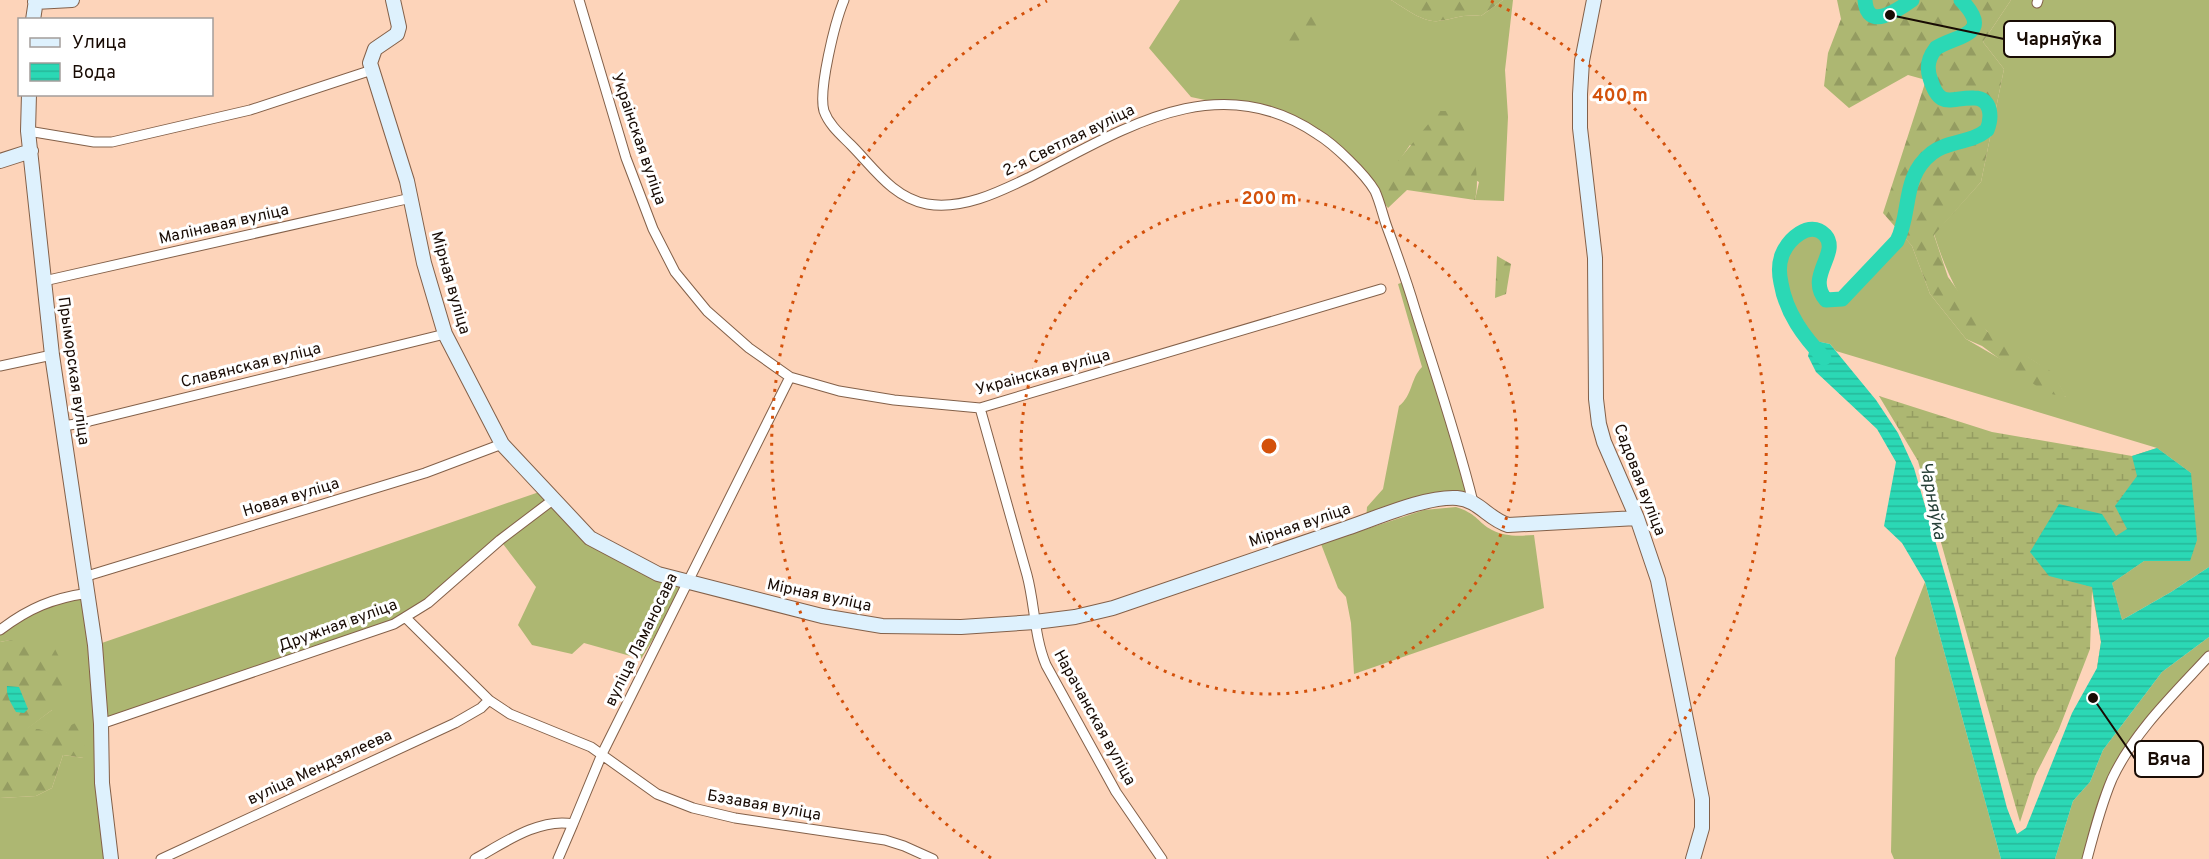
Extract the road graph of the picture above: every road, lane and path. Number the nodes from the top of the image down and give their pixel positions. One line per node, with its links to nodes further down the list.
1 (72, 0): 6 (street)
2 (393, 0): 8 (street)
3 (579, 0): 19 (street, Украінская вуліца)
4 (844, 0): 24 (street, 2-я Светлая вуліца)
5 (1594, 0): 25 (street, Садовая вуліца)
6 (36, 1): 7 (street)
7 (33, 18)
8 (372, 70): 10 (street); 13 (street, Мірная вуліца)
9 (29, 96): 10 (street, Прыморская вуліца)
10 (28, 131): 11 (street, Прыморская вуліца)
11 (31, 151): 12 (street); 14 (street, Прыморская вуліца)
12 (0, 161)
13 (411, 198): 14 (street, Малінавая вуліца); 16 (street, Мірная вуліца)
14 (44, 281): 17 (street, Прыморская вуліца)
15 (1381, 289): 20 (street, Украінская вуліца)
16 (445, 334): 21 (street, Славянская вуліца); 22 (street, Мірная вуліца)
17 (52, 355): 18 (street); 21 (street, Прыморская вуліца)
18 (0, 366)
19 (790, 377): 20 (street, Украінская вуліца); 27 (street, вуліца Ламаносава)
20 (980, 408): 30 (street, Нарачанская вуліца)
21 (63, 426): 26 (street, Прыморская вуліца)
22 (502, 444): 23 (street, Мірная вуліца); 26 (street, Новая вуліца)
23 (554, 499): 27 (street, Мірная вуліца); 29 (street, Дружная вуліца)
24 (1473, 502): 25 (street); 30 (street, Мірная вуліца)
25 (1637, 518): 43 (street, Садовая вуліца)
26 (87, 576): 28 (street, Прыморская вуліца)
27 (688, 582): 30 (street, Мірная вуліца); 35 (street, вуліца Ламаносава)
28 (89, 593): 31 (street); 34 (street, Прыморская вуліца)
29 (406, 618): 33 (street, Бэзавая вуліца); 34 (street, Дружная вуліца)
30 (1035, 622): 42 (street, Нарачанская вуліца)
31 (0, 630)
32 (2209, 656): 44 (street)
33 (489, 700): 35 (street, Бэзавая вуліца); 38 (street, вуліца Мендзялеева)
34 (102, 724): 37 (street, Прыморская вуліца)
35 (602, 754): 36 (street, вуліца Ламаносава); 41 (street, Бэзавая вуліца)
36 (573, 824): 39 (street); 40 (street, вуліца Ламаносава)
37 (111, 859)
38 (161, 859)
39 (475, 859)
40 (558, 859)
41 (933, 859)
42 (1162, 859)
43 (1693, 859)
44 (2087, 859)

